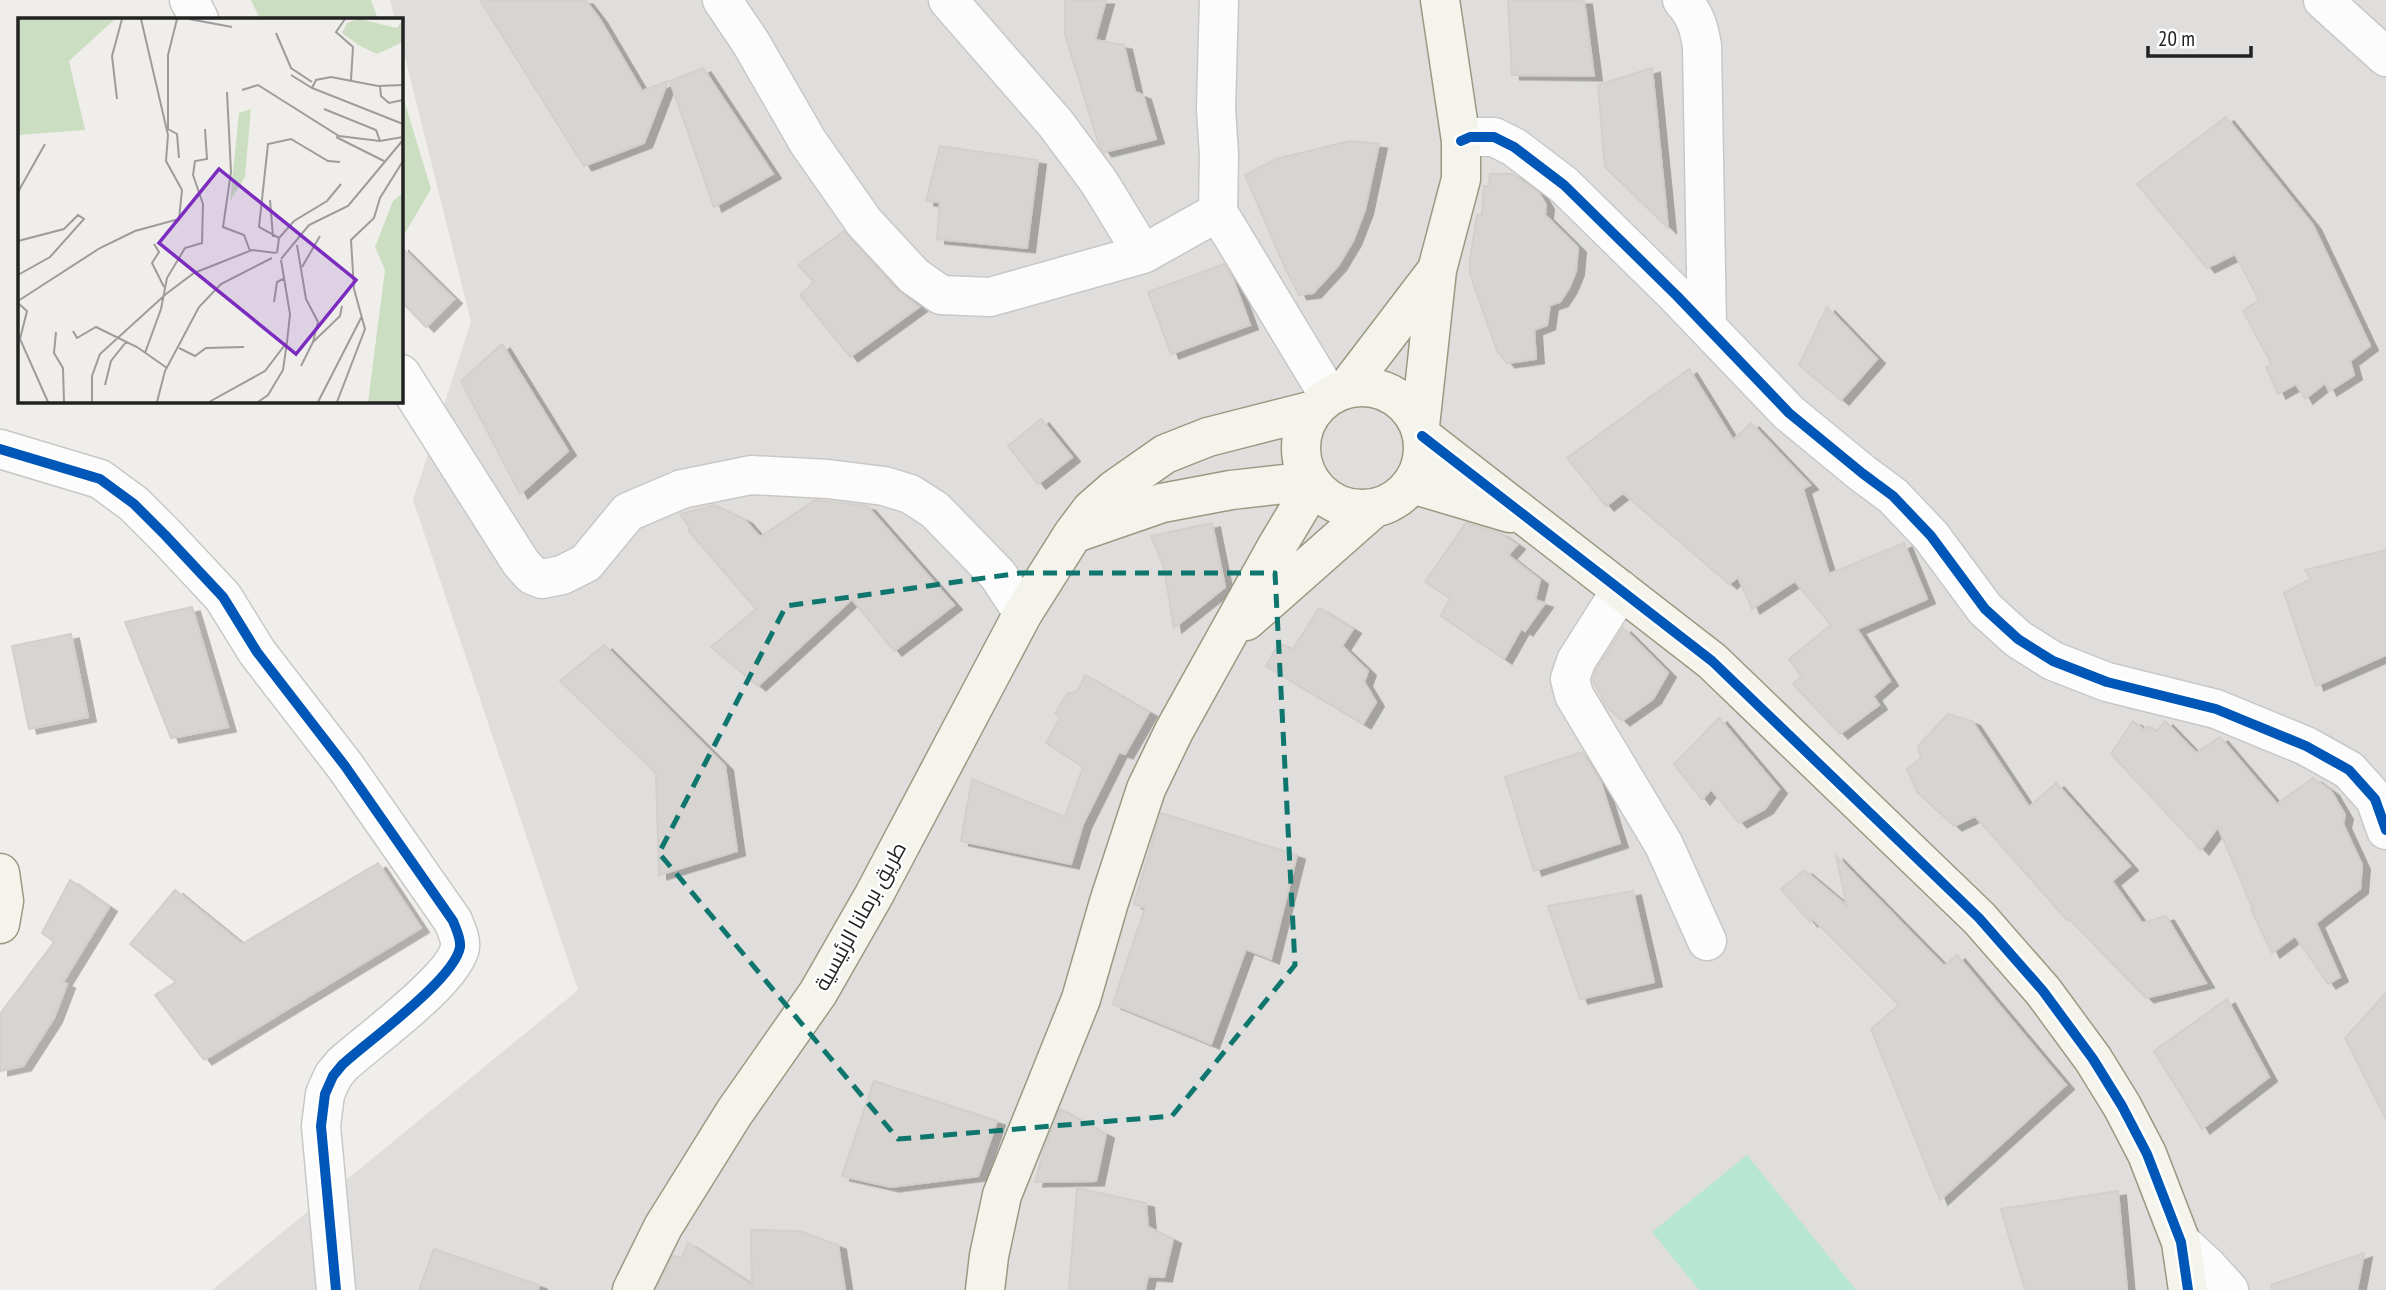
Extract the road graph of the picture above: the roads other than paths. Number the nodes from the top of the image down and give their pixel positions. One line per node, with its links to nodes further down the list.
1 (189, 0): 8 (street)
2 (722, 0): 12 (street)
3 (948, 0): 12 (street)
4 (1219, 0): 11 (street)
5 (1440, 0): 10 (street)
6 (1682, 0): 14 (street)
7 (2323, 0): 9 (street)
8 (199, 18)
9 (2386, 57)
10 (1461, 141): 13 (street); 14 (street)
11 (1218, 212): 12 (street); 16 (street)
12 (1143, 254)
13 (1437, 271): 16 (street); 17 (street)
14 (1707, 327): 27 (street)
15 (402, 376): 25 (street)
16 (1330, 398): 17 (street); 19 (street); 23 (street, طريق برمانا الرئيسية)
17 (1421, 431): 20 (street); 22 (street)
18 (0, 449): 32 (street)
19 (1312, 483): 21 (street); 23 (street); 26 (street)
20 (1412, 484): 21 (street); 22 (street)
21 (1374, 508): 26 (street)
22 (1526, 517): 24 (street)
23 (1073, 534): 25 (street, طريق برمانا الرئيسية)
24 (1621, 590): 30 (street); 31 (street)
25 (1023, 613): 33 (street, طريق برمانا الرئيسية)
26 (1226, 639): 34 (street)
27 (2386, 830)
28 (0, 873): 29 (street)
29 (0, 924)
30 (1707, 941)
31 (2181, 1242): 35 (street); 36 (street)
32 (336, 1290)
33 (632, 1290)
34 (985, 1290)
35 (2188, 1290)
36 (2228, 1290)

